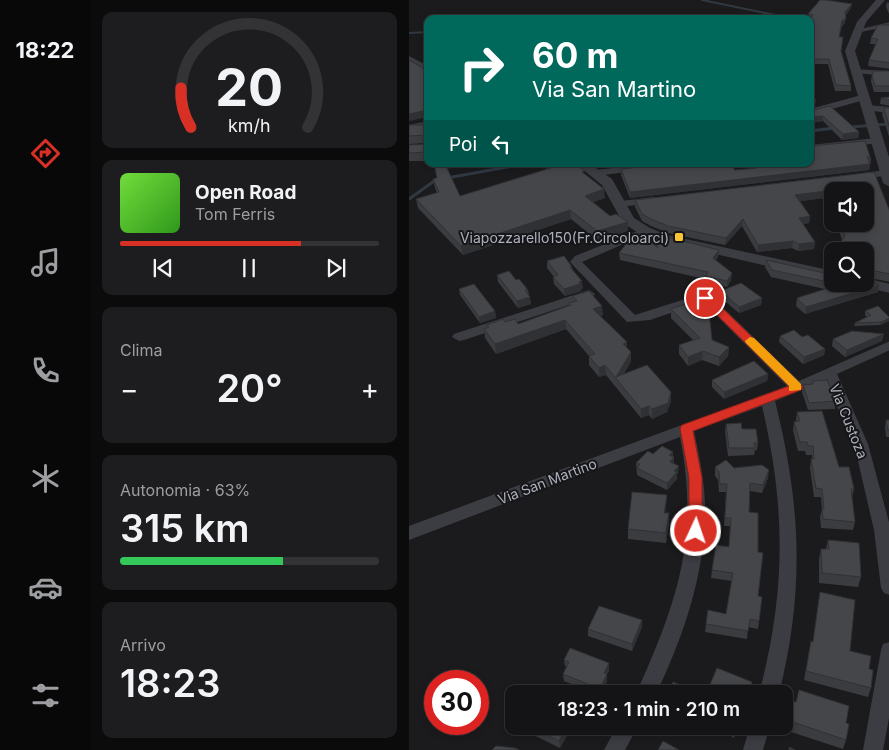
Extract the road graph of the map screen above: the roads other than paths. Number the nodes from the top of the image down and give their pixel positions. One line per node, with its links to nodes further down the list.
1 (881, 0): 2 (street)
2 (861, 22): 2 (street); 5 (street)
3 (409, 59): 4 (street)
4 (424, 68)
5 (855, 71): 6 (street); 7 (street)
6 (889, 74)
7 (865, 97): 8 (street); 10 (street)
8 (868, 108): 9 (street); 13 (street)
9 (889, 110)
10 (814, 111)
11 (424, 125): 12 (street)
12 (409, 128)
13 (874, 131): 14 (street); 19 (street)
14 (814, 147)
15 (587, 167): 17 (street)
16 (651, 167): 17 (street)
17 (596, 173): 21 (street)
18 (847, 178): 19 (street)
19 (887, 178)
20 (660, 199): 21 (street)
21 (621, 204): 22 (street)
22 (645, 231): 23 (street); 26 (street)
23 (824, 274)
24 (874, 286): 25 (street)
25 (889, 289)
26 (602, 290): 27 (street); 30 (street)
27 (459, 337)
28 (889, 344): 29 (street, Via San Martino)
29 (829, 372): 30 (street, Via San Martino); 34 (street, Via Custoza)
30 (797, 387): 31 (street, Via San Martino)
31 (767, 398): 32 (street, Via San Martino); 37 (street)
32 (686, 428): 33 (street, Via San Martino); 36 (street)
33 (409, 533)
34 (889, 588)
35 (889, 650): 42 (street)
36 (650, 685)
37 (772, 685)
38 (623, 735): 40 (street)
39 (757, 735): 41 (street)
40 (614, 750)
41 (753, 750)
42 (873, 750)

